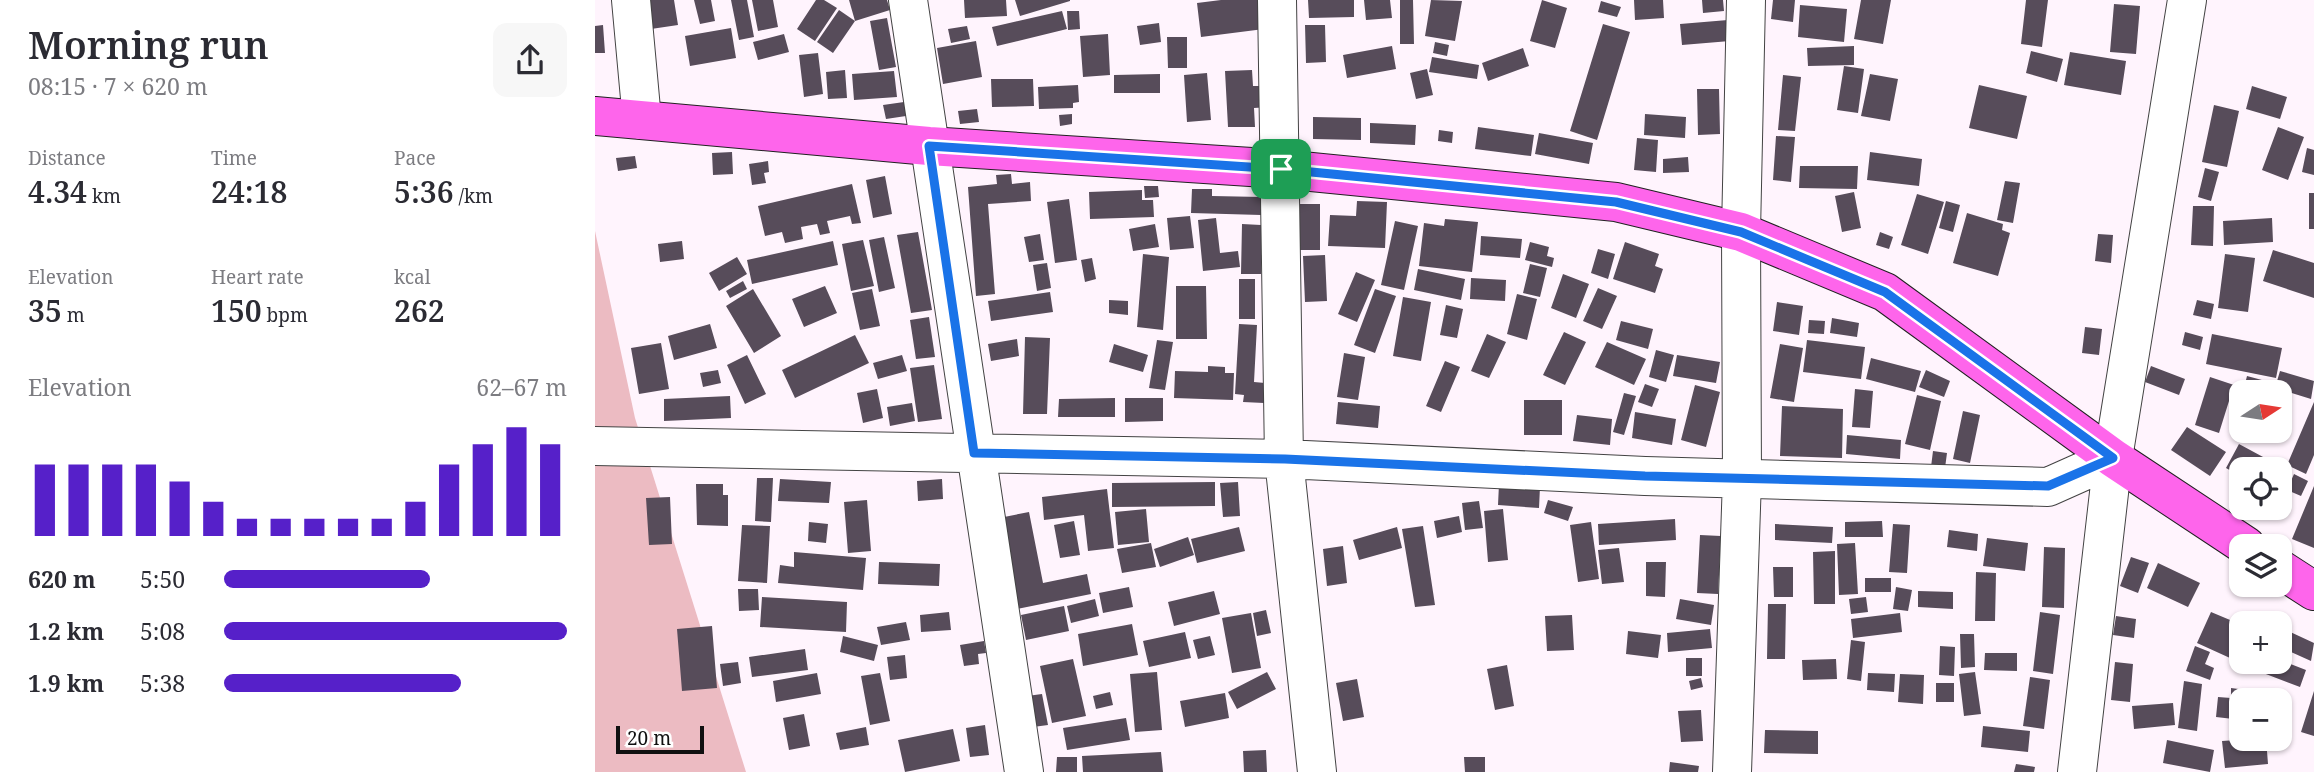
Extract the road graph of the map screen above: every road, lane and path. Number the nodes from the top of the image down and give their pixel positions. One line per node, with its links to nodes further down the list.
1 (631, 0): 7 (street)
2 (908, 0): 8 (street)
3 (1277, 0): 9 (street)
4 (1746, 0): 10 (street)
5 (2187, 0): 13 (street)
6 (595, 116): 7 (main road)
7 (642, 120): 8 (main road)
8 (929, 146): 9 (main road); 12 (street)
9 (1281, 169): 10 (main road); 14 (street)
10 (1741, 232): 13 (main road); 15 (street)
11 (595, 446): 12 (street)
12 (974, 453): 14 (street); 19 (street)
13 (2113, 458): 15 (street); 16 (main road); 22 (street)
14 (1285, 459): 15 (street); 20 (street)
15 (1742, 479): 21 (street)
16 (2229, 535)
17 (2292, 577): 18 (main road)
18 (2314, 591)
19 (1024, 772)
20 (1317, 772)
21 (1732, 772)
22 (2077, 772)

